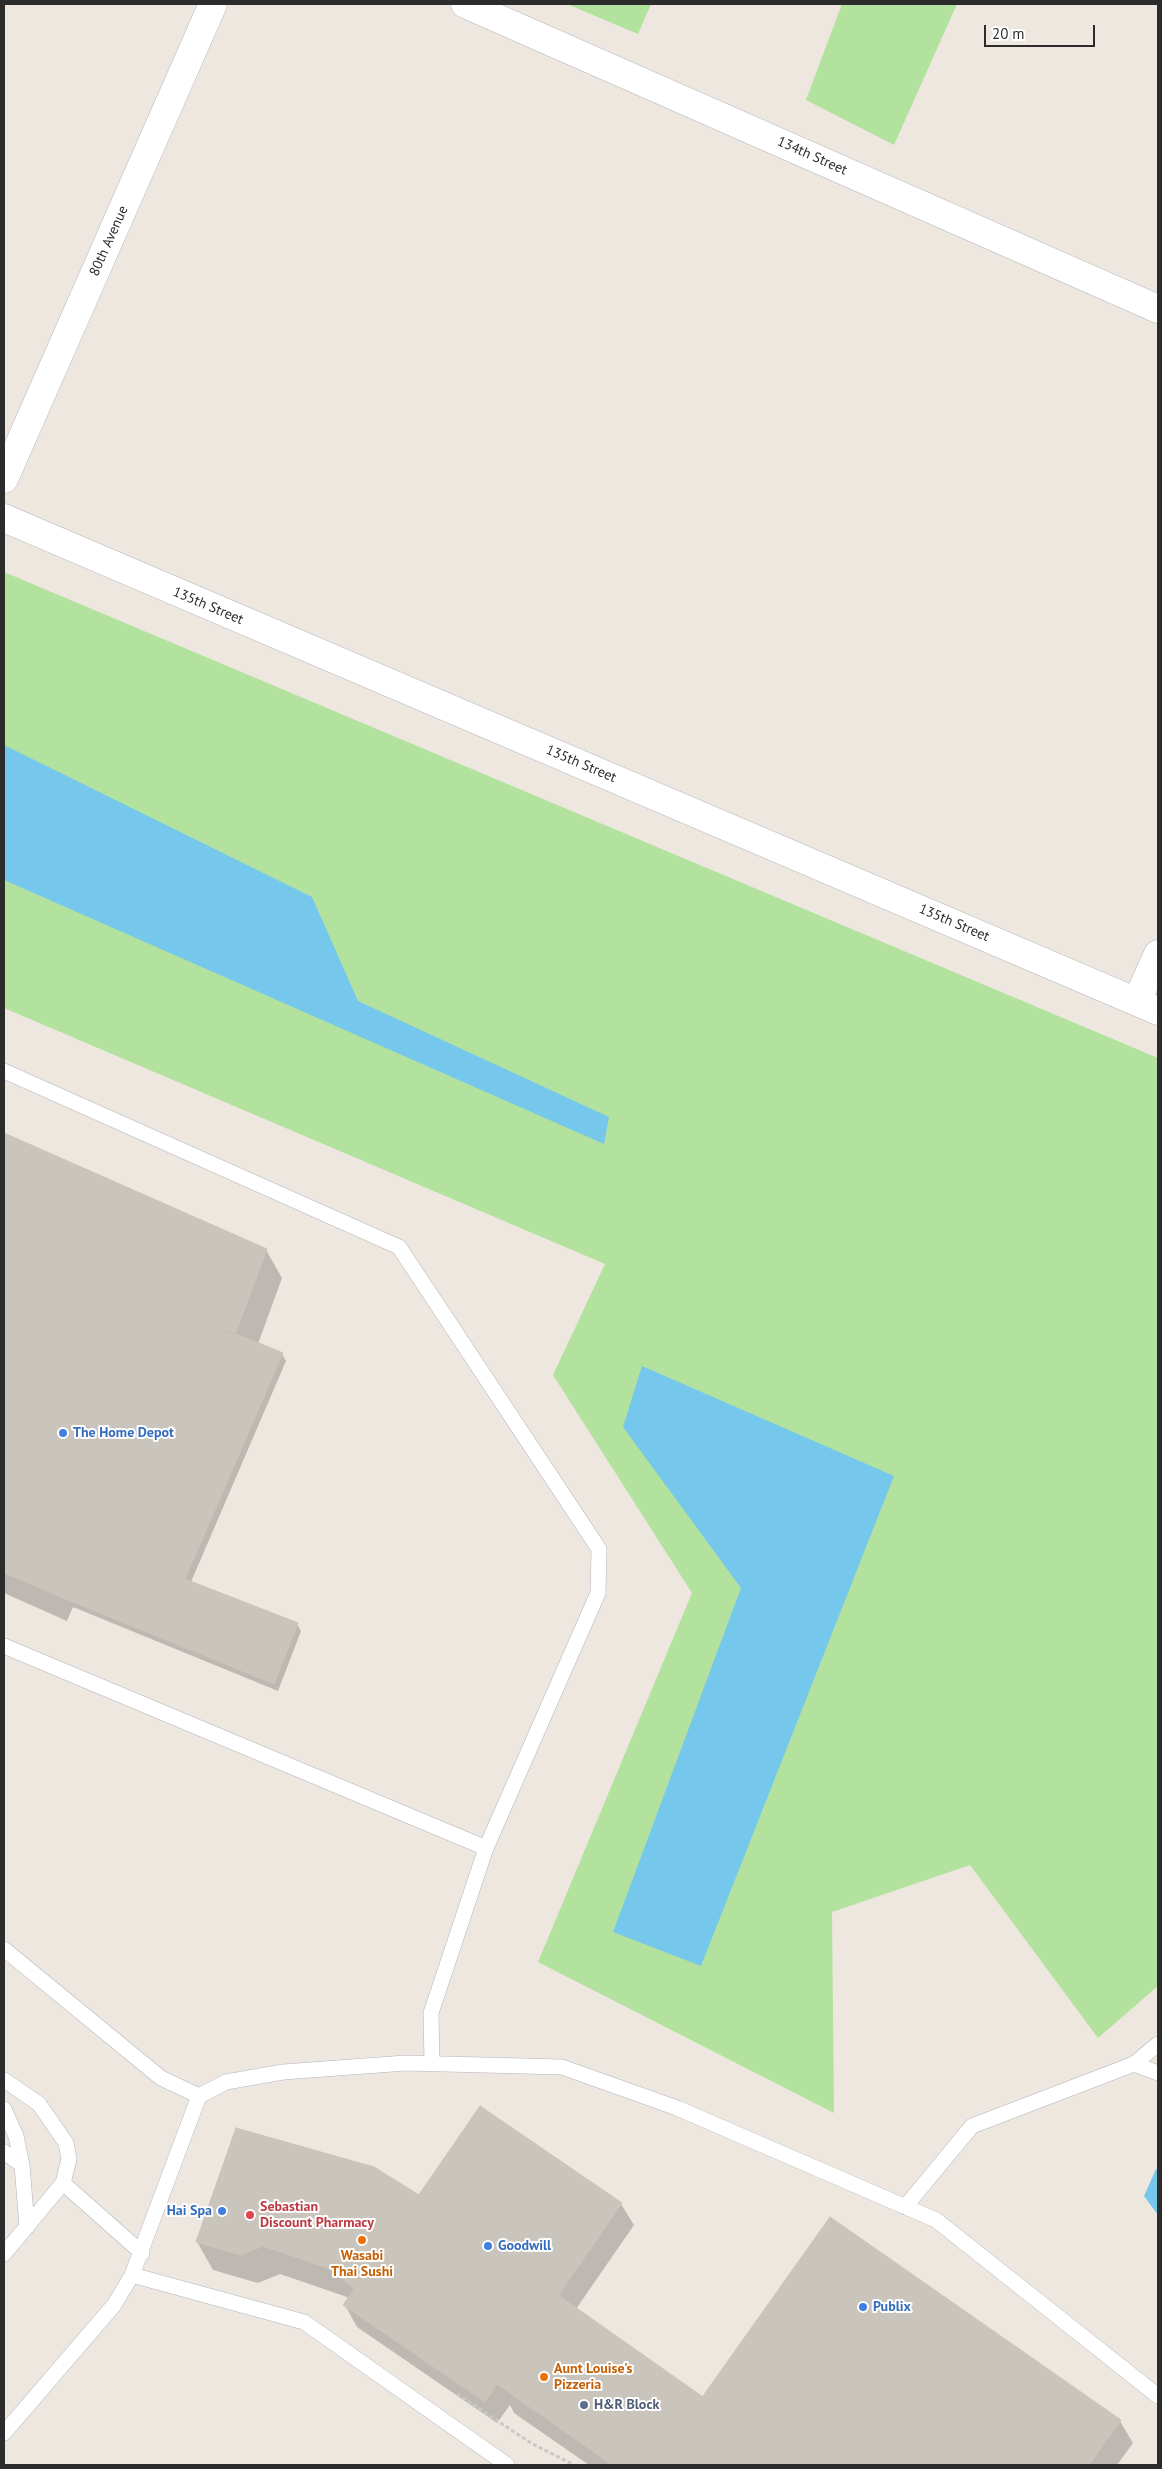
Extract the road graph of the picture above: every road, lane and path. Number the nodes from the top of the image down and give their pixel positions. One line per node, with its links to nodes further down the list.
1 (213, 4): 4 (street, 80th Avenue)
2 (465, 4): 3 (street, 134th Street)
3 (1158, 309)
4 (4, 479)
5 (4, 518): 7 (street, 135th Street)
6 (1158, 954): 7 (street)
7 (1148, 1006)
8 (4, 1071): 10 (lane)
9 (4, 1646): 10 (lane)
10 (486, 1848): 13 (lane)
11 (4, 1949): 17 (lane)
12 (1158, 2044): 14 (lane)
13 (432, 2064): 17 (lane); 22 (lane)
14 (1134, 2064): 15 (lane); 22 (lane)
15 (1158, 2073)
16 (4, 2080): 21 (lane)
17 (199, 2096): 24 (lane)
18 (4, 2109): 20 (lane)
19 (4, 2152): 20 (lane)
20 (22, 2165): 23 (lane)
21 (63, 2184): 23 (lane); 24 (lane)
22 (905, 2207): 27 (lane)
23 (27, 2227): 25 (lane)
24 (142, 2253): 26 (lane)
25 (4, 2254)
26 (132, 2275): 28 (lane); 29 (lane)
27 (1158, 2396)
28 (4, 2433)
29 (491, 2461): 30 (lane)
30 (507, 2465)

